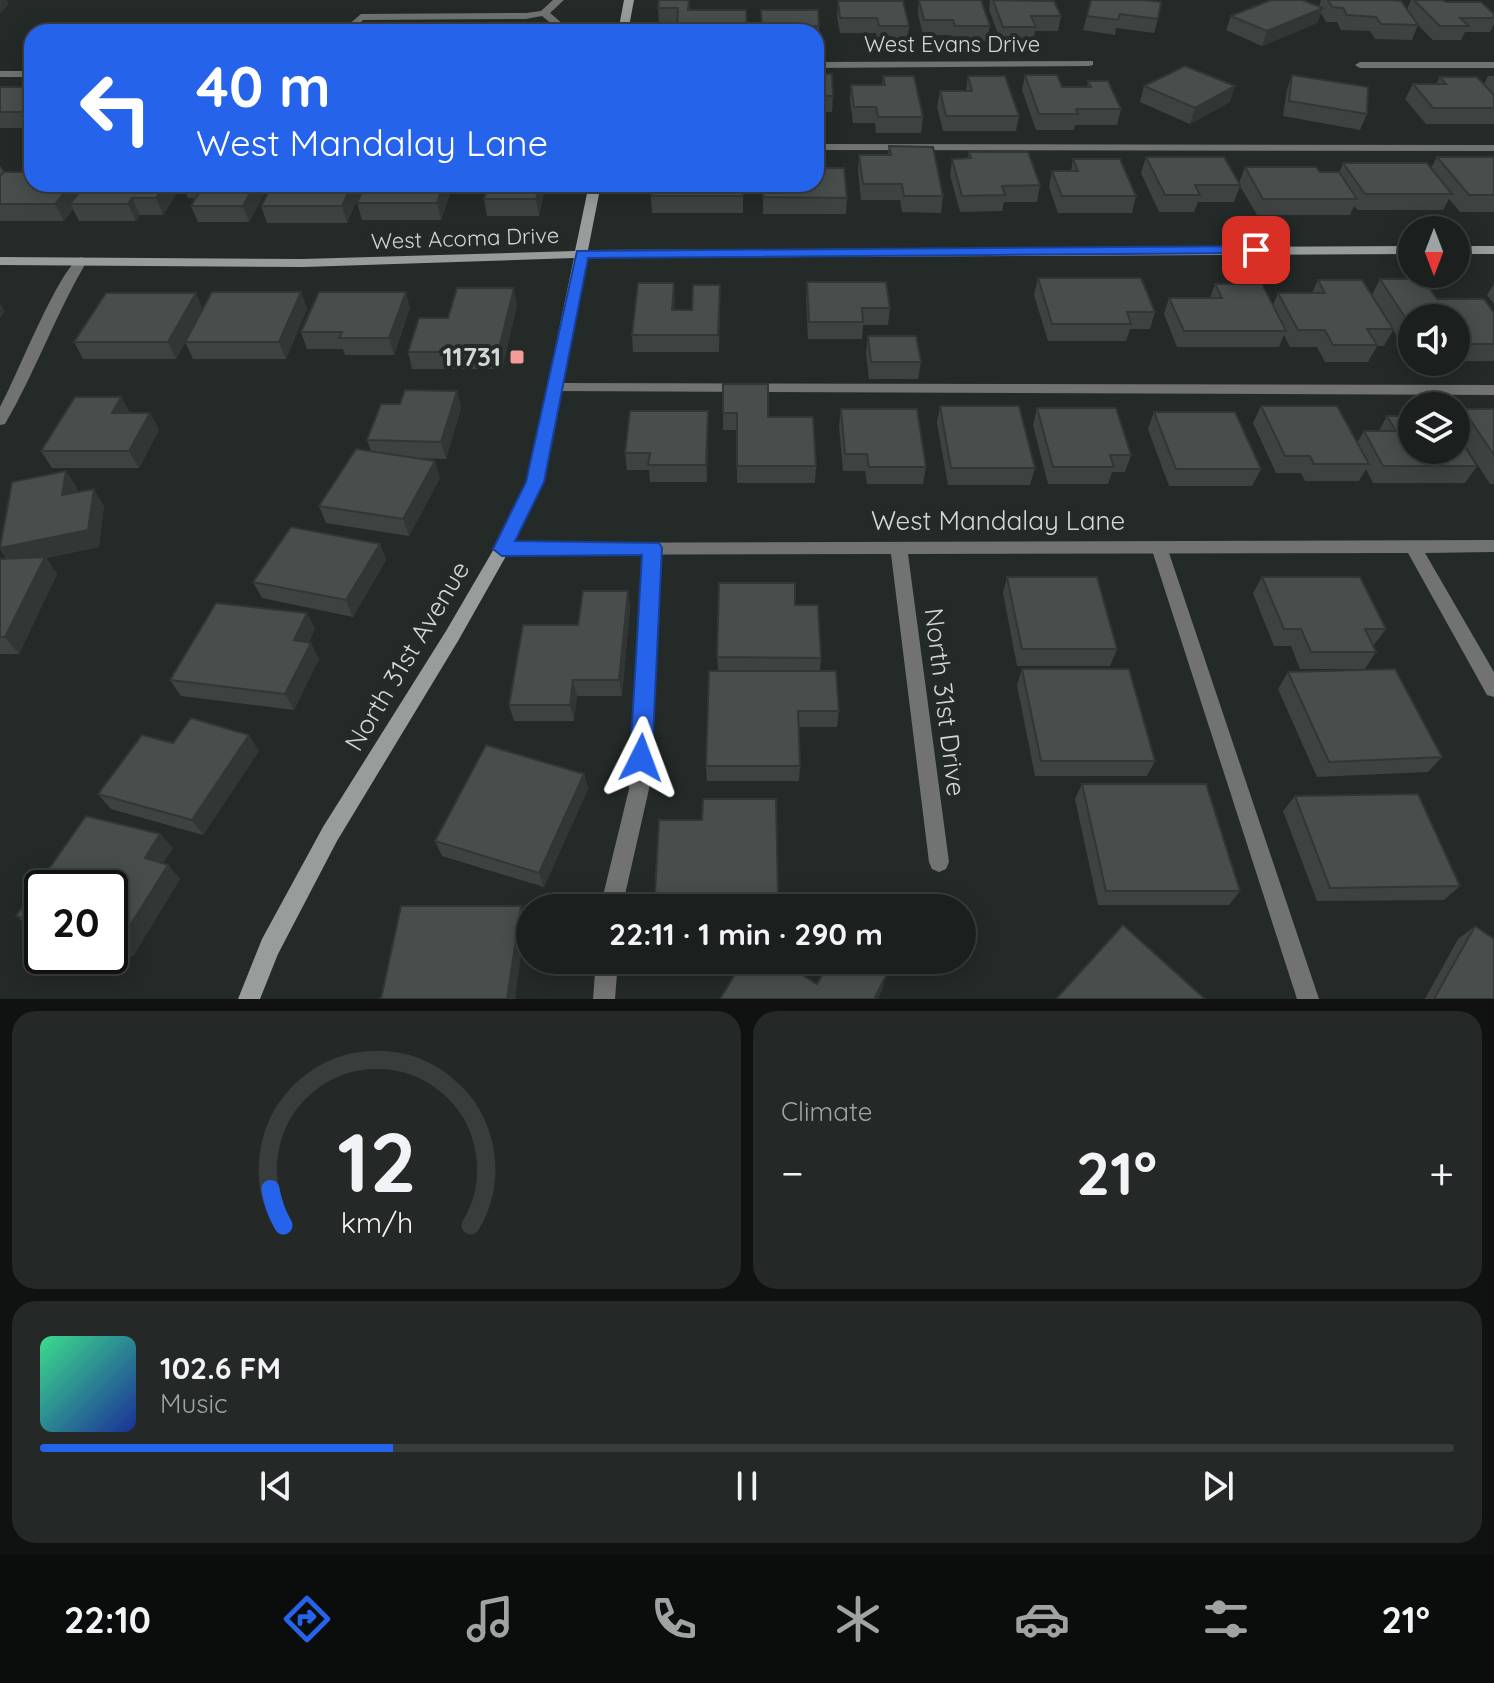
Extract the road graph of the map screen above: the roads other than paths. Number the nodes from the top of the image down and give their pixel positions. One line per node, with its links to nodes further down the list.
1 (559, 0): 3 (street)
2 (629, 0): 6 (street)
3 (544, 13): 4 (street); 5 (street)
4 (352, 24)
5 (558, 24)
6 (624, 24)
7 (1089, 63): 8 (street, West Evans Drive)
8 (824, 65)
9 (1360, 65): 10 (street)
10 (1494, 65)
11 (0, 74): 12 (street)
12 (24, 74)
13 (824, 147): 14 (street)
14 (1494, 148)
15 (594, 192): 19 (street, North 31st Avenue)
16 (1398, 250): 19 (street, West Acoma Drive)
17 (1470, 250): 18 (street)
18 (1494, 250)
19 (582, 254): 21 (street, West Acoma Drive); 22 (street, North 31st Avenue)
20 (0, 261): 21 (street, West Acoma Drive)
21 (81, 261): 24 (street)
22 (556, 388): 23 (street); 30 (street, North 31st Avenue)
23 (1494, 390)
24 (0, 420)
25 (1494, 546): 27 (street, West Mandalay Lane)
26 (1159, 547): 27 (street, West Mandalay Lane); 29 (street, West Mandalay Lane); 37 (street)
27 (1413, 547): 31 (street)
28 (652, 548): 29 (street, West Mandalay Lane); 30 (street, West Mandalay Lane); 33 (street)
29 (899, 548): 32 (street, North 31st Drive)
30 (502, 549): 35 (street, North 31st Avenue)
31 (1494, 689)
32 (939, 862)
33 (614, 894)
34 (606, 974): 36 (street)
35 (249, 999)
36 (604, 999)
37 (1308, 999)

